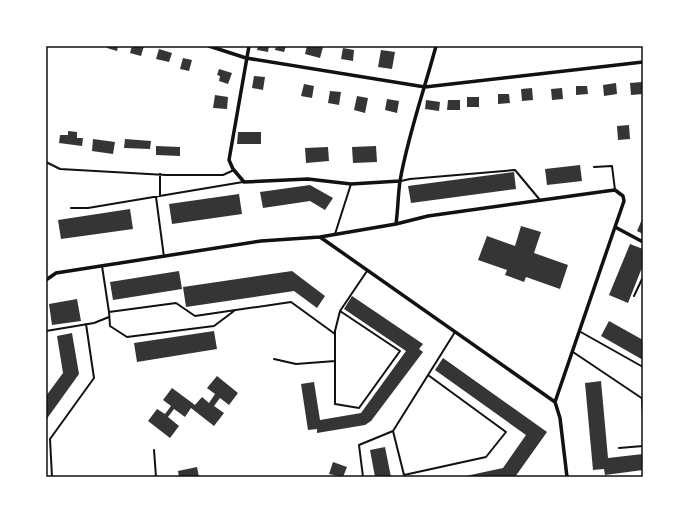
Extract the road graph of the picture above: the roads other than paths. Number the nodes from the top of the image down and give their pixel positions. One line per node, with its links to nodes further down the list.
1 (209, 46): 4 (street)
2 (249, 46): 4 (street)
3 (436, 46): 6 (street)
4 (246, 58): 6 (street); 9 (street)
5 (643, 62): 6 (street)
6 (425, 87): 11 (street)
7 (46, 162): 10 (lane)
8 (594, 167): 14 (lane)
9 (234, 170): 10 (lane); 12 (street)
10 (160, 174): 15 (lane)
11 (400, 181): 13 (street); 17 (lane); 19 (street)
12 (244, 182): 13 (street); 15 (lane)
13 (351, 184): 21 (lane)
14 (615, 190): 17 (street); 20 (street)
15 (160, 196): 16 (lane)
16 (156, 197): 18 (lane); 24 (lane)
17 (540, 200): 19 (street)
18 (71, 208)
19 (396, 224): 21 (street)
20 (615, 227): 23 (street); 36 (street)
21 (335, 234): 22 (street)
22 (320, 237): 24 (street); 26 (street)
23 (643, 242)
24 (164, 256): 25 (street)
25 (102, 266): 28 (street); 32 (lane)
26 (367, 270): 31 (lane); 37 (street)
27 (643, 277): 29 (lane)
28 (46, 280)
29 (634, 296)
30 (235, 310): 32 (lane); 33 (lane); 38 (lane)
31 (340, 311): 38 (lane); 41 (lane)
32 (109, 312): 33 (lane)
33 (109, 317): 34 (lane)
34 (86, 324): 35 (lane); 51 (lane)
35 (46, 331)
36 (579, 331): 39 (street); 42 (lane)
37 (455, 332): 43 (lane); 45 (street)
38 (335, 334): 41 (lane)
39 (572, 351): 44 (lane); 45 (street)
40 (274, 359): 41 (lane)
41 (335, 361)
42 (643, 366)
43 (428, 375): 47 (lane); 47 (lane)
44 (642, 399): 46 (lane)
45 (555, 402): 54 (street)
46 (643, 418)
47 (392, 431): 53 (lane)
48 (643, 446): 49 (lane)
49 (619, 448)
50 (154, 450): 52 (lane)
51 (52, 477)
52 (156, 477)
53 (364, 477)
54 (567, 477)

